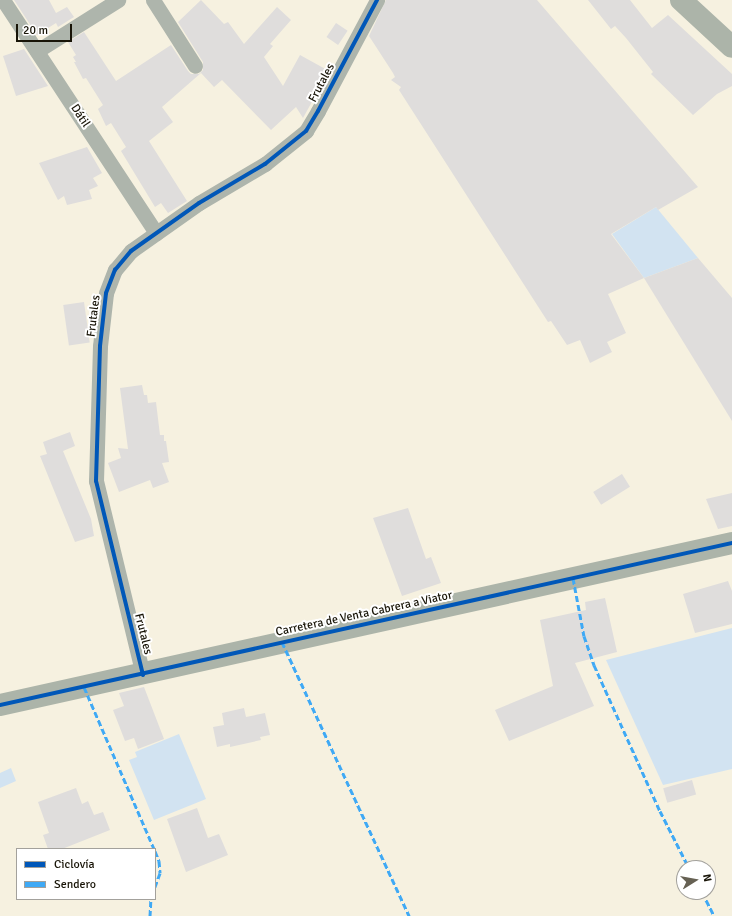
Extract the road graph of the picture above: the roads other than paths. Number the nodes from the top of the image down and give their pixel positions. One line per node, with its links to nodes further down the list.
1 (3, 0): 7 (street, Dátil)
2 (118, 0): 7 (street)
3 (153, 0): 8 (street)
4 (378, 0): 9 (street, Frutales)
5 (681, 0): 6 (street)
6 (732, 47)
7 (37, 50): 9 (street, Dátil)
8 (195, 66)
9 (156, 233): 11 (street, Frutales)
10 (732, 543): 11 (street, Carretera de Venta Cabrera a Viator)
11 (143, 675): 12 (street, Carretera de Venta Cabrera a Viator)
12 (0, 706)

